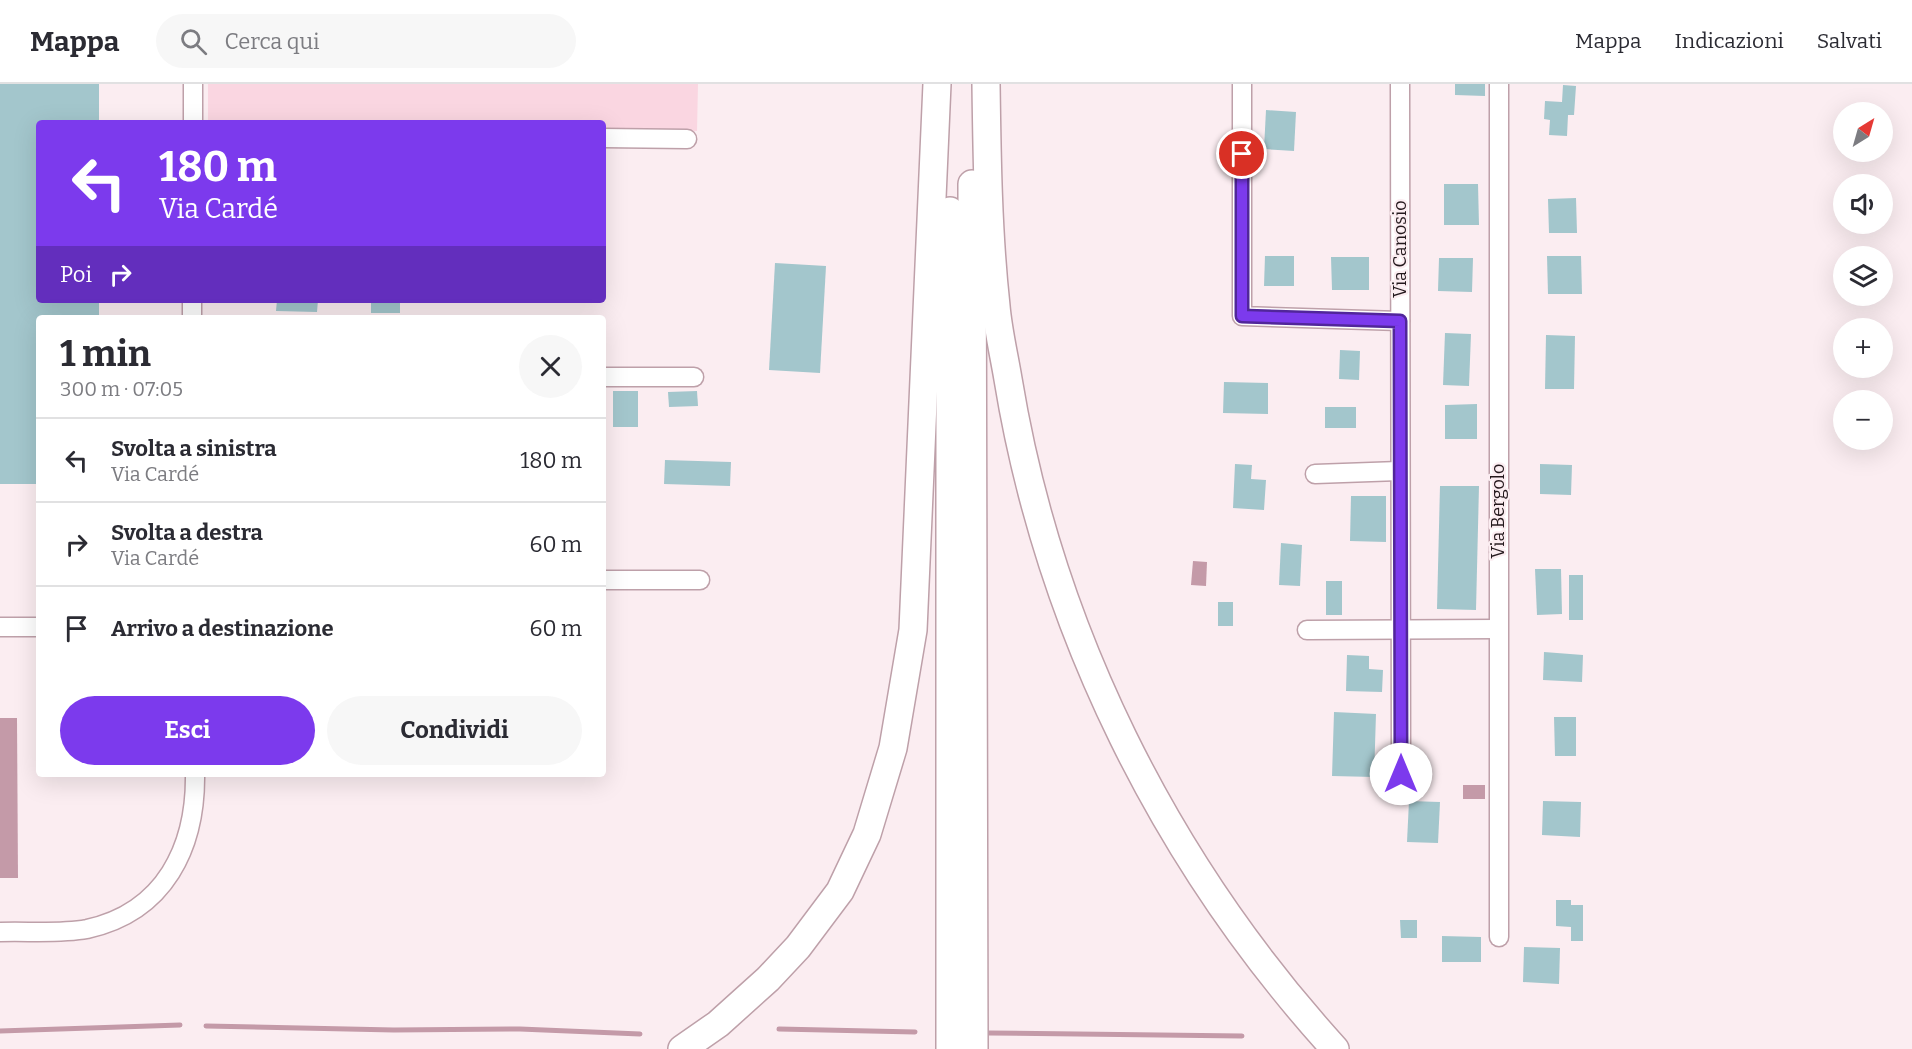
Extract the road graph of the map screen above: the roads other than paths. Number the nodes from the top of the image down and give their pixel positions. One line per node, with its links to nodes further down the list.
1 (193, 84): 9 (street)
2 (937, 84): 29 (highway)
3 (950, 84): 17 (highway)
4 (972, 84): 17 (highway)
5 (986, 84): 32 (highway)
6 (1242, 84): 12 (street)
7 (1400, 84): 12 (street, Via Canosio)
8 (1499, 84): 22 (street, Via Bergolo)
9 (193, 120)
10 (606, 138): 11 (street)
11 (687, 139)
12 (1400, 321): 15 (street, Via Canosio)
13 (606, 377): 14 (street)
14 (694, 377)
15 (1399, 471): 16 (street); 24 (street, Via Canosio)
16 (1315, 474)
17 (961, 576): 30 (highway); 31 (highway)
18 (606, 580): 19 (street)
19 (700, 580)
20 (0, 627): 21 (street)
21 (36, 627)
22 (1498, 629): 24 (street); 28 (street, Via Bergolo)
23 (1307, 630): 24 (street)
24 (1400, 630): 25 (street, Via Canosio)
25 (1401, 774)
26 (195, 777): 27 (street)
27 (0, 932)
28 (1499, 937)
29 (681, 1049)
30 (950, 1049)
31 (974, 1049)
32 (1335, 1049)

